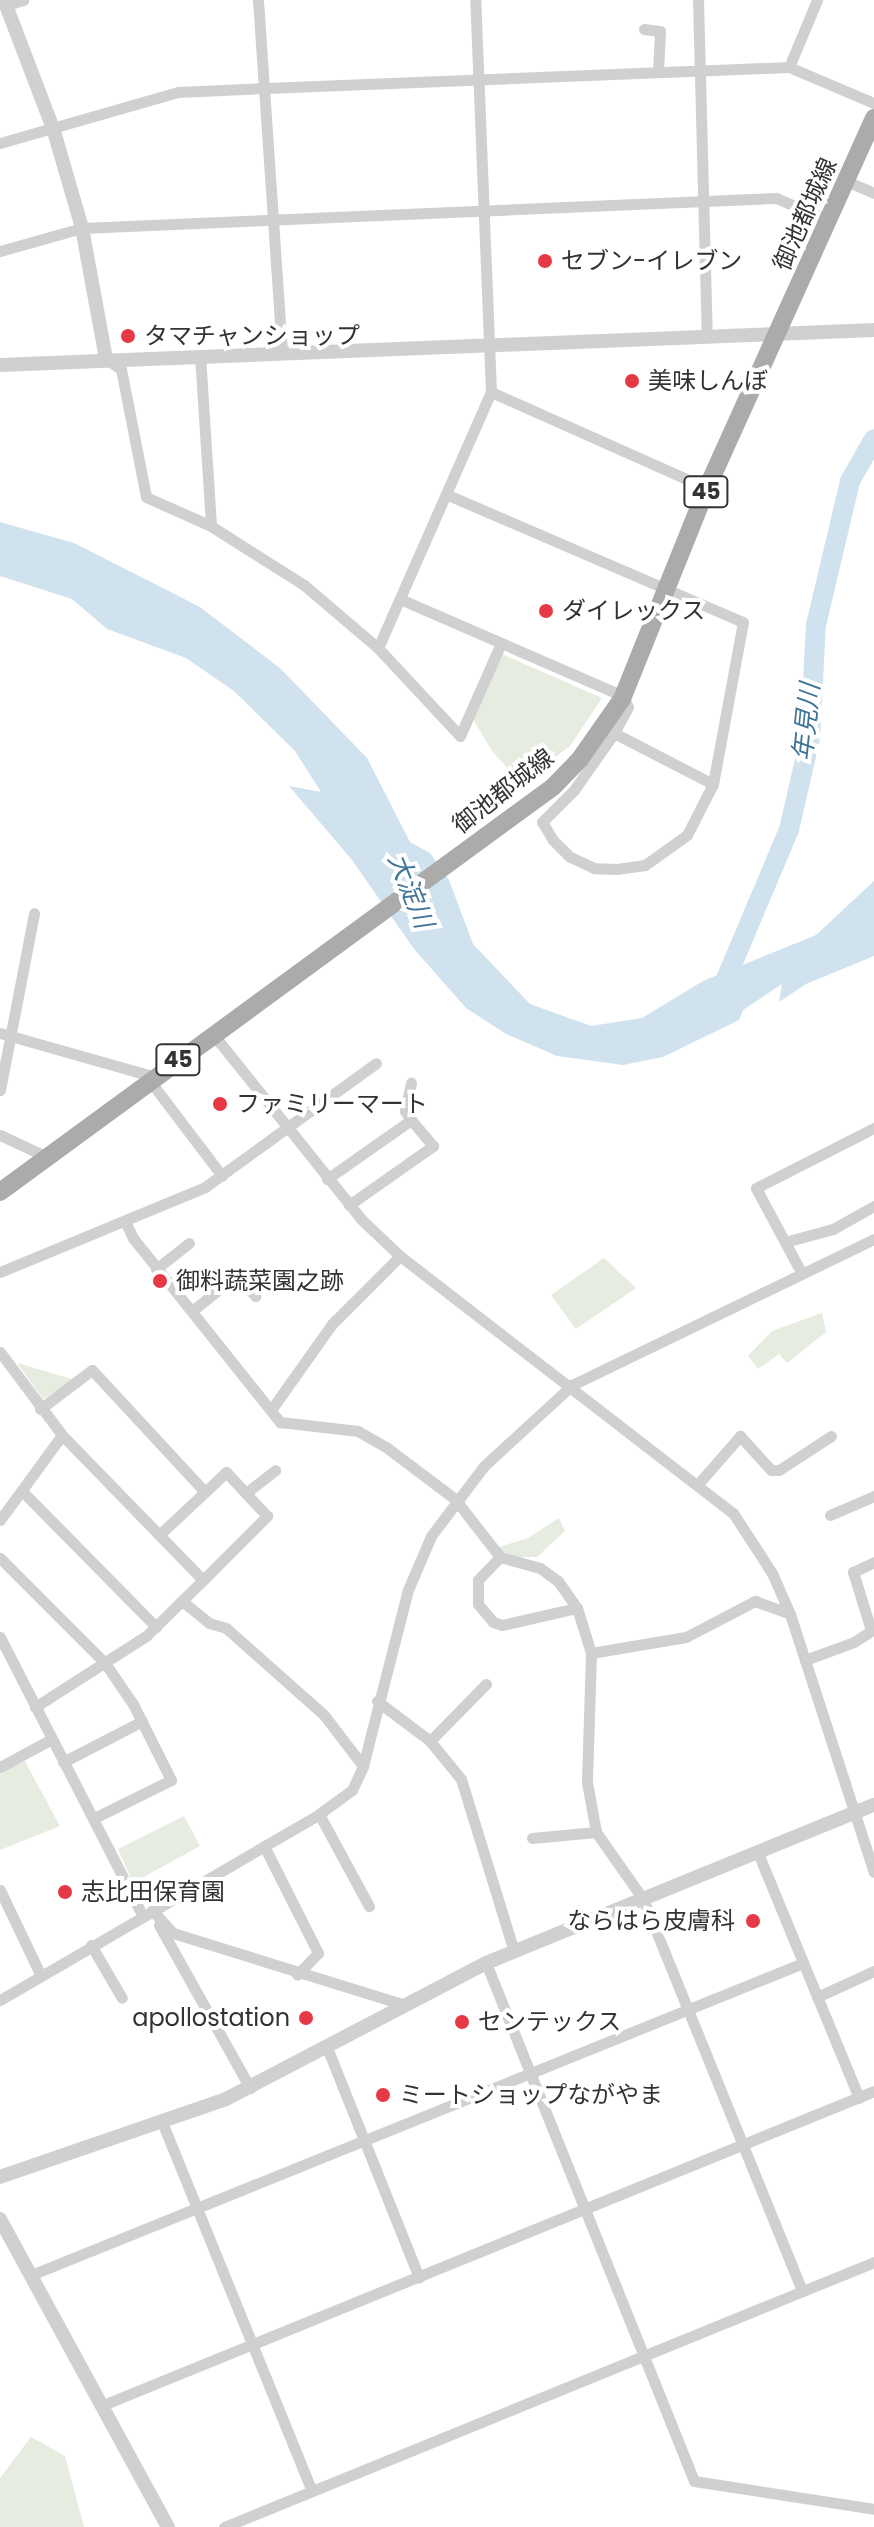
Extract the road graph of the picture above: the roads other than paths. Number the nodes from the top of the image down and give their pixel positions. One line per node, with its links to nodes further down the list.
1 (23, 0): 6 (street)
2 (258, 0): 12 (street)
3 (475, 0): 11 (street)
4 (698, 0): 9 (street)
5 (817, 0): 8 (street)
6 (5, 3): 15 (street)
7 (644, 29): 10 (street)
8 (789, 67): 9 (street); 13 (street)
9 (700, 69): 10 (street); 19 (street)
10 (658, 72): 11 (street)
11 (479, 81): 12 (street); 20 (street)
12 (267, 88): 15 (street); 21 (street)
13 (874, 103)
14 (874, 118): 17 (main road, 御池都城線 / 45)
15 (53, 128): 16 (street); 23 (street)
16 (0, 143)
17 (846, 181): 18 (street); 22 (main road, 御池都城線 / 45)
18 (874, 193)
19 (704, 202): 20 (street); 22 (street); 27 (street)
20 (484, 211): 21 (street); 28 (street)
21 (273, 219): 23 (street); 29 (street)
22 (828, 220): 26 (main road, 御池都城線 / 45)
23 (82, 228): 24 (street); 31 (street)
24 (0, 251)
25 (874, 330): 26 (street)
26 (777, 335): 27 (street); 34 (main road, 御池都城線 / 45)
27 (707, 336): 28 (street)
28 (490, 345): 29 (street); 33 (street)
29 (282, 352): 30 (street)
30 (200, 355): 31 (street); 36 (street)
31 (106, 359): 32 (street); 36 (street)
32 (0, 365)
33 (491, 392): 34 (street); 35 (street)
34 (707, 488): 37 (main road, 御池都城線 / 45)
35 (448, 495): 37 (street); 38 (street)
36 (211, 526): 40 (street)
37 (667, 587): 41 (main road, 御池都城線 / 45); 43 (street)
38 (400, 599): 39 (street); 40 (street)
39 (501, 643): 40 (street); 41 (street)
40 (378, 648)
41 (623, 696): 42 (street); 45 (main road, 御池都城線 / 45)
42 (614, 733): 43 (street); 43 (street)
43 (713, 784)
44 (34, 913): 46 (street)
45 (213, 1034): 48 (main road, 御池都城線 / 45); 52 (street)
46 (4, 1035): 48 (street); 50 (street)
47 (376, 1063): 52 (street)
48 (152, 1079): 55 (main road, 御池都城線 / 45); 56 (street)
49 (411, 1083): 51 (street)
50 (0, 1090)
51 (411, 1120): 57 (street); 59 (street)
52 (288, 1126): 56 (street); 57 (street)
53 (874, 1128): 63 (street)
54 (0, 1135): 55 (street)
55 (47, 1157): 58 (main road, 御池都城線 / 45)
56 (222, 1176): 61 (street)
57 (327, 1179): 59 (street)
58 (0, 1192)
59 (349, 1205): 65 (street)
60 (874, 1206): 63 (street)
61 (125, 1221): 66 (street); 67 (street)
62 (874, 1239): 68 (street)
63 (785, 1242): 68 (street)
64 (189, 1243): 66 (street)
65 (400, 1256): 72 (street); 74 (street)
66 (156, 1269): 70 (street)
67 (0, 1272)
68 (801, 1272): 72 (street)
69 (255, 1296): 70 (street)
70 (192, 1311): 74 (street)
71 (0, 1352): 73 (street)
72 (572, 1385): 78 (street); 83 (street)
73 (40, 1409): 75 (street); 80 (street)
74 (271, 1410): 83 (street)
75 (62, 1435): 79 (street); 86 (street)
76 (831, 1436): 78 (street)
77 (275, 1470): 81 (street)
78 (698, 1484): 93 (street)
79 (22, 1491): 85 (street); 94 (street)
80 (205, 1492): 81 (street); 86 (street)
81 (246, 1493): 90 (street)
82 (874, 1496): 84 (street)
83 (455, 1499): 87 (street); 101 (street)
84 (830, 1515)
85 (0, 1520)
86 (159, 1535): 90 (street)
87 (500, 1557): 92 (street); 92 (street)
88 (0, 1558): 99 (street)
89 (874, 1562): 95 (street)
90 (203, 1580): 91 (street)
91 (182, 1601): 94 (street); 107 (street)
92 (577, 1608): 97 (street)
93 (790, 1614): 97 (street); 98 (street)
94 (156, 1627): 99 (street)
95 (872, 1629): 98 (street)
96 (0, 1637): 102 (street)
97 (591, 1653): 113 (street)
98 (805, 1660): 111 (street)
99 (105, 1663): 102 (street); 103 (street)
100 (486, 1684): 105 (street)
101 (377, 1701): 105 (street); 107 (street)
102 (35, 1707): 104 (street)
103 (142, 1721): 106 (street); 112 (street)
104 (50, 1740): 106 (street); 108 (street)
105 (430, 1741): 123 (street)
106 (63, 1762): 112 (street)
107 (363, 1766): 110 (street)
108 (0, 1767)
109 (874, 1805): 111 (street)
110 (319, 1814): 115 (street); 120 (street)
111 (851, 1815): 116 (street); 117 (street)
112 (96, 1817): 121 (street)
113 (596, 1832): 114 (street); 119 (street)
114 (532, 1838)
115 (264, 1846): 121 (street); 128 (street)
116 (758, 1853): 119 (street); 125 (street)
117 (874, 1872)
118 (0, 1890): 127 (street)
119 (643, 1899): 123 (street); 133 (street)
120 (369, 1906)
121 (150, 1915): 122 (street); 128 (street); 136 (street)
122 (91, 1945): 127 (street); 130 (street)
123 (514, 1951): 124 (street)
124 (486, 1963): 132 (street); 135 (street)
125 (803, 1963): 129 (street); 133 (street)
126 (874, 1971): 129 (street)
127 (40, 1974): 131 (street)
128 (297, 1975): 132 (street)
129 (817, 1997): 137 (street)
130 (122, 1998)
131 (0, 2000)
132 (406, 2005): 134 (street)
133 (688, 2010): 135 (street); 140 (street)
134 (328, 2050): 136 (street); 139 (street)
135 (529, 2074): 139 (street); 143 (street)
136 (250, 2088): 138 (street)
137 (869, 2096): 140 (street)
138 (162, 2122): 141 (street); 142 (street)
139 (364, 2141): 142 (street); 147 (street)
140 (742, 2146): 143 (street); 148 (street)
141 (0, 2177)
142 (197, 2208): 146 (street); 149 (street)
143 (584, 2210): 147 (street); 150 (street)
144 (0, 2219): 146 (street)
145 (874, 2262): 148 (street)
146 (31, 2275): 151 (street)
147 (419, 2277): 149 (street)
148 (802, 2291): 150 (street)
149 (253, 2343): 151 (street); 152 (street)
150 (645, 2355): 152 (street); 153 (street)
151 (103, 2405): 154 (street)
152 (312, 2491): 155 (street)
153 (874, 2509)
154 (168, 2527)
155 (224, 2527)

